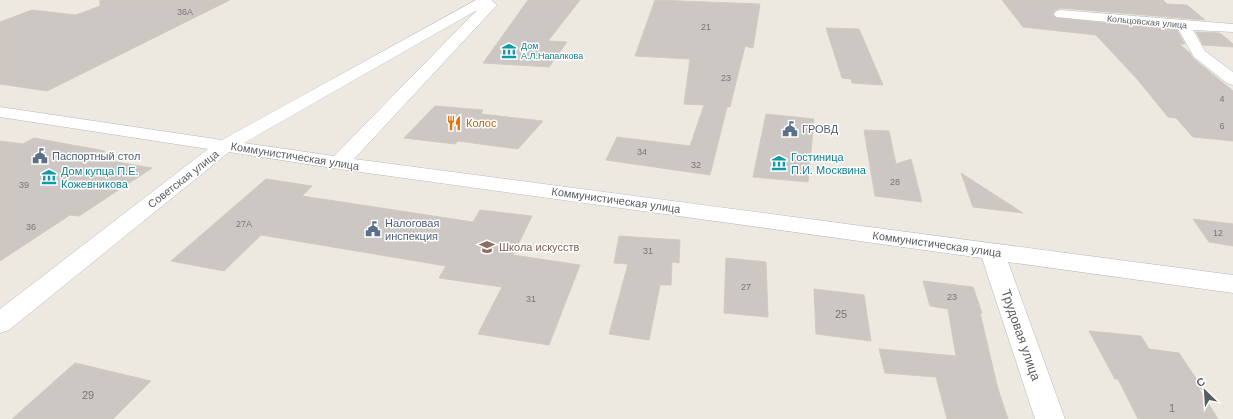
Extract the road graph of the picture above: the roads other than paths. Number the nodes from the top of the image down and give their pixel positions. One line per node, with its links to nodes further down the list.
1 (486, 0): 8 (street, Советская улица)
2 (495, 0): 9 (street)
3 (1061, 14): 4 (street, Кольцовская улица)
4 (1183, 25): 5 (street, Кольцовская улица); 6 (street)
5 (1233, 28)
6 (1233, 80)
7 (0, 112): 8 (street, Коммунистическая улица)
8 (226, 145): 9 (street, Коммунистическая улица); 12 (street, Советская улица)
9 (339, 163): 10 (street, Коммунистическая улица)
10 (992, 251): 11 (street, Коммунистическая улица); 13 (street, Трудовая улица)
11 (1233, 284)
12 (0, 323)
13 (1050, 419)

